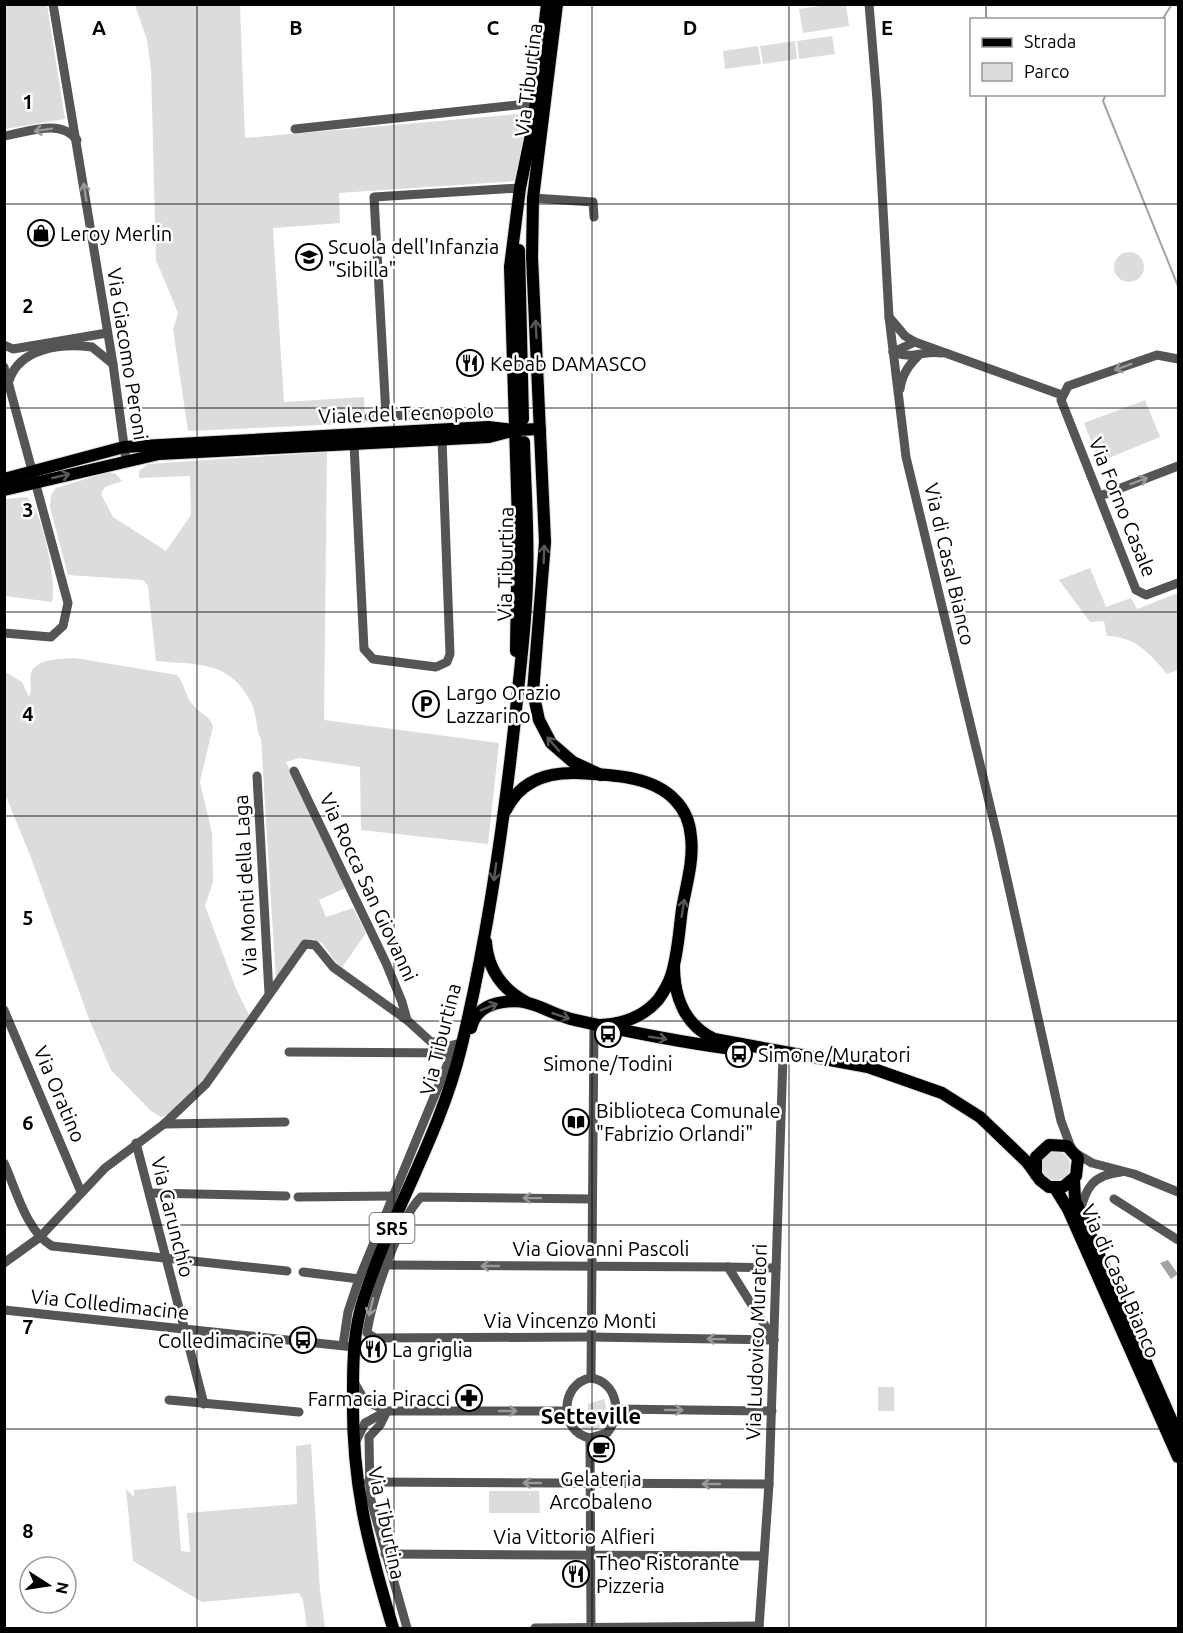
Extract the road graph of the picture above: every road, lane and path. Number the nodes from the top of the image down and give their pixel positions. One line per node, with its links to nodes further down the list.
1 (53, 4): 9 (street, Via Giacomo Peroni)
2 (547, 4): 5 (main road, Via Tiburtina)
3 (557, 4): 11 (main road, Via Tiburtina)
4 (868, 4): 13 (street, Via di Casal Bianco)
5 (536, 103): 6 (main road, Via Tiburtina); 7 (street)
6 (534, 120): 10 (main road); 31 (main road, Via Tiburtina)
7 (295, 129)
8 (4, 136): 9 (street, one-way to 8)
9 (77, 140): 14 (street, Via Giacomo Peroni, one-way to 9)
10 (520, 188): 25 (main road); 29 (street)
11 (533, 198): 12 (street); 32 (main road, Via Tiburtina, one-way to 11)
12 (594, 217)
13 (889, 317): 15 (street); 17 (street, Via di Casal Bianco)
14 (107, 333): 16 (street); 21 (street, Via Giacomo Peroni)
15 (915, 342): 17 (street); 18 (street)
16 (4, 345)
17 (893, 352): 19 (street); 26 (street, Via di Casal Bianco)
18 (950, 354): 19 (street); 24 (street)
19 (918, 356): 26 (street)
20 (1179, 359): 24 (street, one-way to 24)
21 (113, 364): 23 (street); 38 (street, Via Giacomo Peroni)
22 (4, 367): 23 (street)
23 (9, 381): 42 (street)
24 (1062, 394): 45 (street, Via Forno Casale)
25 (513, 400): 33 (main road); 34 (main road)
26 (898, 403): 65 (street, Via di Casal Bianco)
27 (486, 411): 28 (street)
28 (441, 413): 29 (street); 35 (street)
29 (386, 416): 30 (street)
30 (369, 417)
31 (523, 419)
32 (540, 429): 33 (main road, Viale del Tecnopolo); 50 (main road, Via Tiburtina, one-way to 32)
33 (514, 430): 34 (main road, Viale del Tecnopolo); 39 (main road)
34 (489, 432): 35 (main road, Viale del Tecnopolo); 39 (main road)
35 (442, 434): 37 (main road, Viale del Tecnopolo); 37 (street); 38 (main road, Viale del Tecnopolo)
36 (524, 442): 48 (main road, Via Tiburtina)
37 (354, 444): 40 (main road, Viale del Tecnopolo)
38 (124, 447): 40 (street, Via Giacomo Peroni); 42 (main road, Viale del Tecnopolo)
39 (516, 455): 48 (main road)
40 (126, 460): 42 (main road, Viale del Tecnopolo, one-way to 40)
41 (1179, 466): 45 (street, one-way to 41)
42 (33, 477): 43 (main road, Viale del Tecnopolo); 44 (main road, Viale del Tecnopolo); 47 (street)
43 (4, 480)
44 (4, 490)
45 (1100, 496): 46 (street, Via Forno Casale)
46 (1179, 583)
47 (4, 633)
48 (518, 682): 52 (main road, Via Tiburtina)
49 (294, 771): 58 (street, Via Rocca San Giovanni)
50 (601, 775): 52 (main road); 54 (main road, one-way to 50)
51 (257, 776): 55 (street, Via Monti della Laga)
52 (502, 819): 53 (main road, Via Tiburtina, one-way to 53)
53 (487, 924): 56 (main road); 60 (main road, Via Tiburtina)
54 (674, 966): 59 (main road); 62 (main road)
55 (269, 993): 58 (street); 67 (street)
56 (530, 1004): 59 (main road, one-way to 59); 64 (main road, one-way to 56)
57 (4, 1010): 78 (street, Via Oratino)
58 (407, 1020): 60 (street)
59 (598, 1024): 63 (main road, one-way to 63); 84 (street)
60 (459, 1047): 61 (street); 64 (main road, Via Tiburtina); 82 (street)
61 (289, 1052)
62 (798, 1054): 63 (main road); 69 (main road)
63 (783, 1056): 94 (street, Via Ludovico Muratori)
64 (441, 1114): 102 (main road, Via Tiburtina / SR5)
65 (1062, 1121): 70 (street); 71 (street, Via di Casal Bianco)
66 (285, 1122): 67 (street)
67 (164, 1124): 68 (street)
68 (136, 1143): 78 (street); 80 (street, Via Carunchio)
69 (1012, 1148): 70 (main road); 75 (main road)
70 (1044, 1149): 71 (main road); 75 (main road)
71 (1074, 1152): 73 (street); 76 (main road)
72 (4, 1163): 87 (street)
73 (1109, 1167): 74 (street); 76 (street)
74 (1134, 1174): 79 (street); 86 (street)
75 (1036, 1175): 77 (main road)
76 (1076, 1176): 77 (main road); 86 (main road, Via di Casal Bianco)
77 (1055, 1188): 117 (main road, Via di Casal Bianco)
78 (81, 1192): 87 (street)
79 (1179, 1192)
80 (150, 1194): 81 (street); 89 (street, Via Carunchio)
81 (286, 1196)
82 (392, 1196): 83 (street); 97 (street)
83 (298, 1197)
84 (590, 1199): 91 (street, one-way to 91); 92 (street)
85 (1114, 1199): 88 (street)
86 (1080, 1212): 114 (main road, Via di Casal Bianco)
87 (40, 1237): 89 (street); 90 (street)
88 (1179, 1240)
89 (165, 1258): 95 (street); 99 (street, Via Carunchio)
90 (6, 1259)
91 (387, 1265): 92 (street, Via Giovanni Pascoli, one-way to 91); 100 (street, Via Vincenzo Monti, one-way to 100)
92 (591, 1266): 93 (street, Via Giovanni Pascoli); 100 (street)
93 (728, 1267): 94 (street, Via Giovanni Pascoli); 101 (street)
94 (776, 1268): 101 (street, Via Ludovico Muratori)
95 (287, 1271)
96 (303, 1272): 97 (street)
97 (359, 1279): 102 (street)
98 (4, 1310): 99 (street, Via Colledimacine)
99 (184, 1331): 102 (street, Via Colledimacine); 106 (street, Via Carunchio)
100 (590, 1337): 101 (street, Via Vincenzo Monti, one-way to 100); 104 (street)
101 (774, 1340): 111 (street, Via Ludovico Muratori)
102 (349, 1346): 103 (main road, Via Tiburtina / SR5)
103 (353, 1378): 107 (street); 109 (main road, Via Tiburtina / SR5)
104 (591, 1378): 108 (street); 110 (street)
105 (169, 1400): 106 (street)
106 (204, 1404): 112 (street)
107 (370, 1404): 109 (street); 113 (street)
108 (616, 1409): 111 (street, one-way to 111); 115 (street)
109 (352, 1410): 113 (street); 116 (main road, Via Tiburtina / SR5)
110 (567, 1410): 113 (street, one-way to 110); 115 (street)
111 (772, 1411): 120 (street, Via Ludovico Muratori)
112 (299, 1412)
113 (384, 1412): 116 (street); 118 (street)
114 (1179, 1435)
115 (590, 1438): 119 (street)
116 (353, 1448): 126 (main road, Via Tiburtina / SR5)
117 (1179, 1457)
118 (368, 1482): 119 (street, one-way to 118); 122 (street)
119 (591, 1483): 120 (street, one-way to 119); 121 (street)
120 (770, 1484): 123 (street, Via Ludovico Muratori)
121 (591, 1553): 122 (street, Via Vittorio Alfieri); 123 (street, Via Vittorio Alfieri); 125 (street)
122 (385, 1554): 127 (street)
123 (763, 1556): 124 (street, Via Ludovico Muratori)
124 (759, 1627): 125 (street)
125 (591, 1628): 128 (street)
126 (393, 1629)
127 (407, 1629)
128 (535, 1629)

